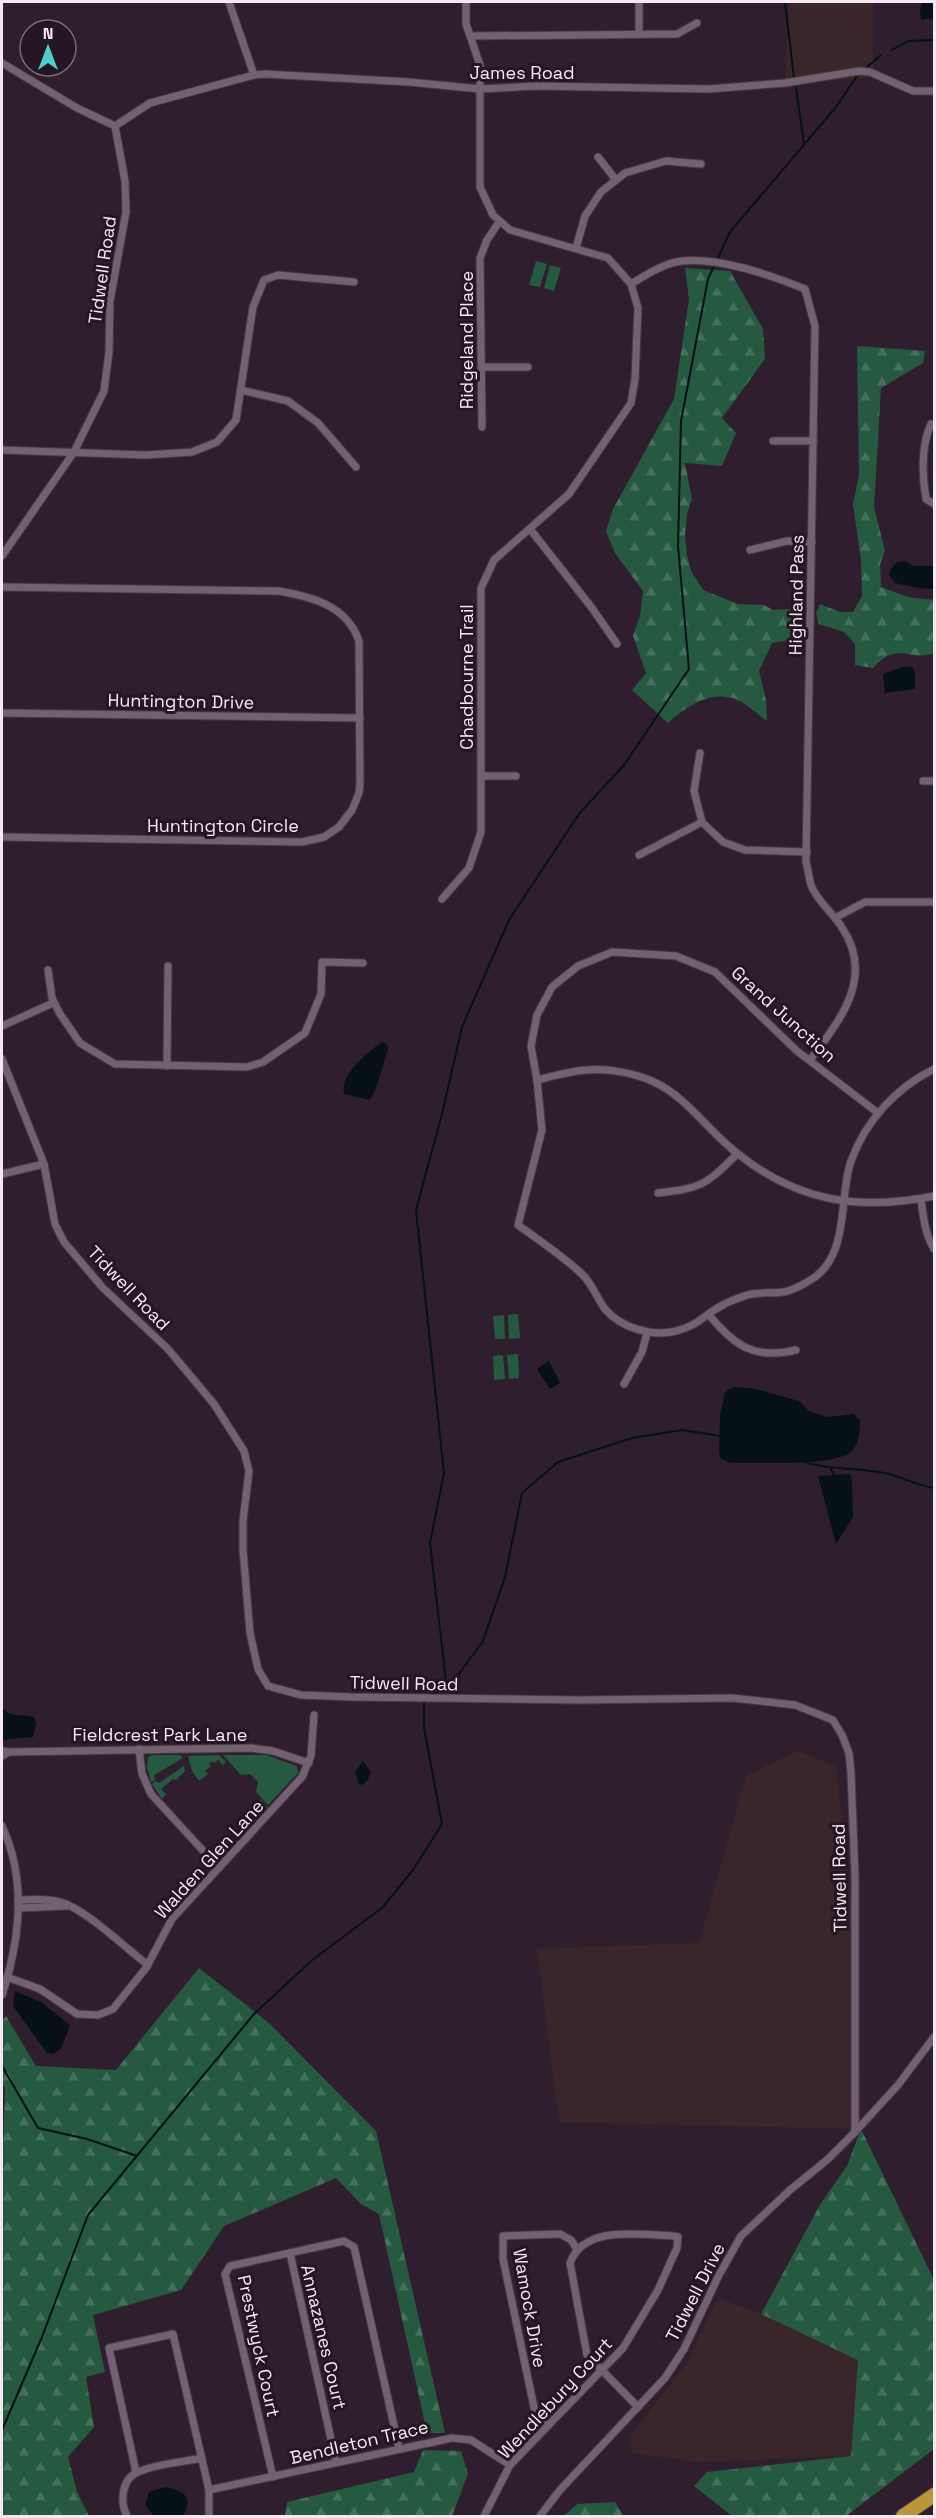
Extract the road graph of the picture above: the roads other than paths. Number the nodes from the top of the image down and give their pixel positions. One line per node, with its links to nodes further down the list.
1 (229, 2): 8 (street)
2 (466, 2): 6 (street)
3 (639, 2): 5 (street)
4 (697, 23): 5 (street)
5 (639, 34): 6 (street)
6 (471, 36): 9 (street)
7 (2, 63): 11 (street)
8 (254, 75): 9 (street, James Road); 11 (street, James Road)
9 (480, 89): 10 (street, James Road); 15 (street)
10 (934, 91)
11 (115, 126): 27 (street, Tidwell Road)
12 (598, 157): 14 (street)
13 (701, 164): 14 (street)
14 (616, 180): 16 (street)
15 (498, 222): 16 (street, Chadbourne Trail); 19 (street, Ridgeland Place)
16 (576, 248): 18 (street, Chadbourne Trail)
17 (354, 282): 21 (street)
18 (631, 284): 25 (street, Highland Pass); 30 (street, Chadbourne Trail)
19 (481, 367): 20 (street); 23 (street, Ridgeland Place)
20 (528, 367)
21 (241, 390): 27 (street); 28 (street)
22 (931, 424): 29 (street)
23 (482, 427)
24 (774, 441): 25 (street)
25 (813, 441): 31 (street, Highland Pass)
26 (2, 450): 27 (street)
27 (74, 452): 33 (street, Tidwell Road)
28 (356, 467)
29 (934, 504)
30 (530, 529): 35 (street); 39 (street, Chadbourne Trail)
31 (812, 542): 32 (street); 45 (street, Highland Pass)
32 (750, 550)
33 (2, 556)
34 (2, 587): 37 (street, Huntington Circle)
35 (617, 644)
36 (2, 713): 37 (street, Huntington Drive)
37 (360, 718): 44 (street, Huntington Circle)
38 (700, 753): 43 (street)
39 (481, 776): 40 (street); 47 (street, Chadbourne Trail)
40 (516, 776)
41 (923, 781): 42 (street)
42 (934, 781)
43 (702, 822): 45 (street); 46 (street)
44 (2, 837)
45 (807, 852): 49 (street, Highland Pass)
46 (639, 855)
47 (442, 899)
48 (934, 902): 49 (street)
49 (835, 918): 56 (street, Highland Pass)
50 (363, 963): 57 (street)
51 (168, 966): 57 (street)
52 (48, 970): 53 (street)
53 (53, 1003): 54 (street); 57 (street)
54 (2, 1026)
55 (2, 1059): 62 (street, Tidwell Road)
56 (810, 1060): 59 (street, Grand Junction); 60 (street, Grand Junction)
57 (167, 1066)
58 (934, 1069): 60 (street, Grand Junction)
59 (537, 1080): 61 (street); 70 (street, Grand Junction)
60 (878, 1113): 67 (street, Grand Junction)
61 (737, 1154): 64 (street); 67 (street)
62 (44, 1164): 63 (street); 85 (street, Tidwell Road)
63 (2, 1174)
64 (658, 1192)
65 (934, 1196): 66 (street)
66 (921, 1199): 67 (street); 68 (street)
67 (842, 1202): 69 (street, Grand Junction)
68 (934, 1249)
69 (709, 1315): 70 (street, Grand Junction); 71 (street)
70 (647, 1333): 72 (street)
71 (796, 1350)
72 (624, 1384)
73 (314, 1715): 77 (street, Walden Glen Lane)
74 (139, 1749): 75 (street, Fieldcrest Park Lane); 77 (street, Fieldcrest Park Lane); 79 (street)
75 (5, 1751): 76 (street, Fieldcrest Park Lane)
76 (2, 1756)
77 (309, 1763): 79 (street, Walden Glen Lane)
78 (2, 1826): 80 (street)
79 (219, 1869): 81 (street, Walden Glen Lane)
80 (19, 1904): 81 (street); 82 (street)
81 (147, 1965): 82 (street, Walden Glen Lane)
82 (8, 1977): 83 (street)
83 (2, 1995)
84 (934, 2037): 85 (street, Tidwell Drive)
85 (855, 2132): 89 (street, Tidwell Drive)
86 (577, 2249): 88 (street); 88 (street, Wendlebury Court); 90 (street, Wamock Drive)
87 (290, 2253): 91 (street, Prestwyck Court); 93 (street, Annazanes Court); 96 (street, Prestwyck Court)
88 (601, 2370): 89 (street); 90 (street, Wendlebury Court)
89 (638, 2407): 103 (street, Tidwell Drive)
90 (548, 2426): 94 (street, Wendlebury Court)
91 (399, 2448): 93 (street, Bendleton Trace); 94 (street, Bendleton Trace)
92 (202, 2458): 95 (street); 95 (street); 97 (street)
93 (336, 2463): 96 (street, Bendleton Trace)
94 (510, 2465): 102 (street, Wendlebury Court)
95 (136, 2472): 100 (street)
96 (273, 2477): 97 (street, Bendleton Trace)
97 (209, 2490): 101 (street)
98 (934, 2495): 104 (highway)
99 (934, 2500): 105 (highway)
100 (127, 2517)
101 (209, 2517)
102 (484, 2517)
103 (540, 2517)
104 (903, 2517)
105 (916, 2517)

